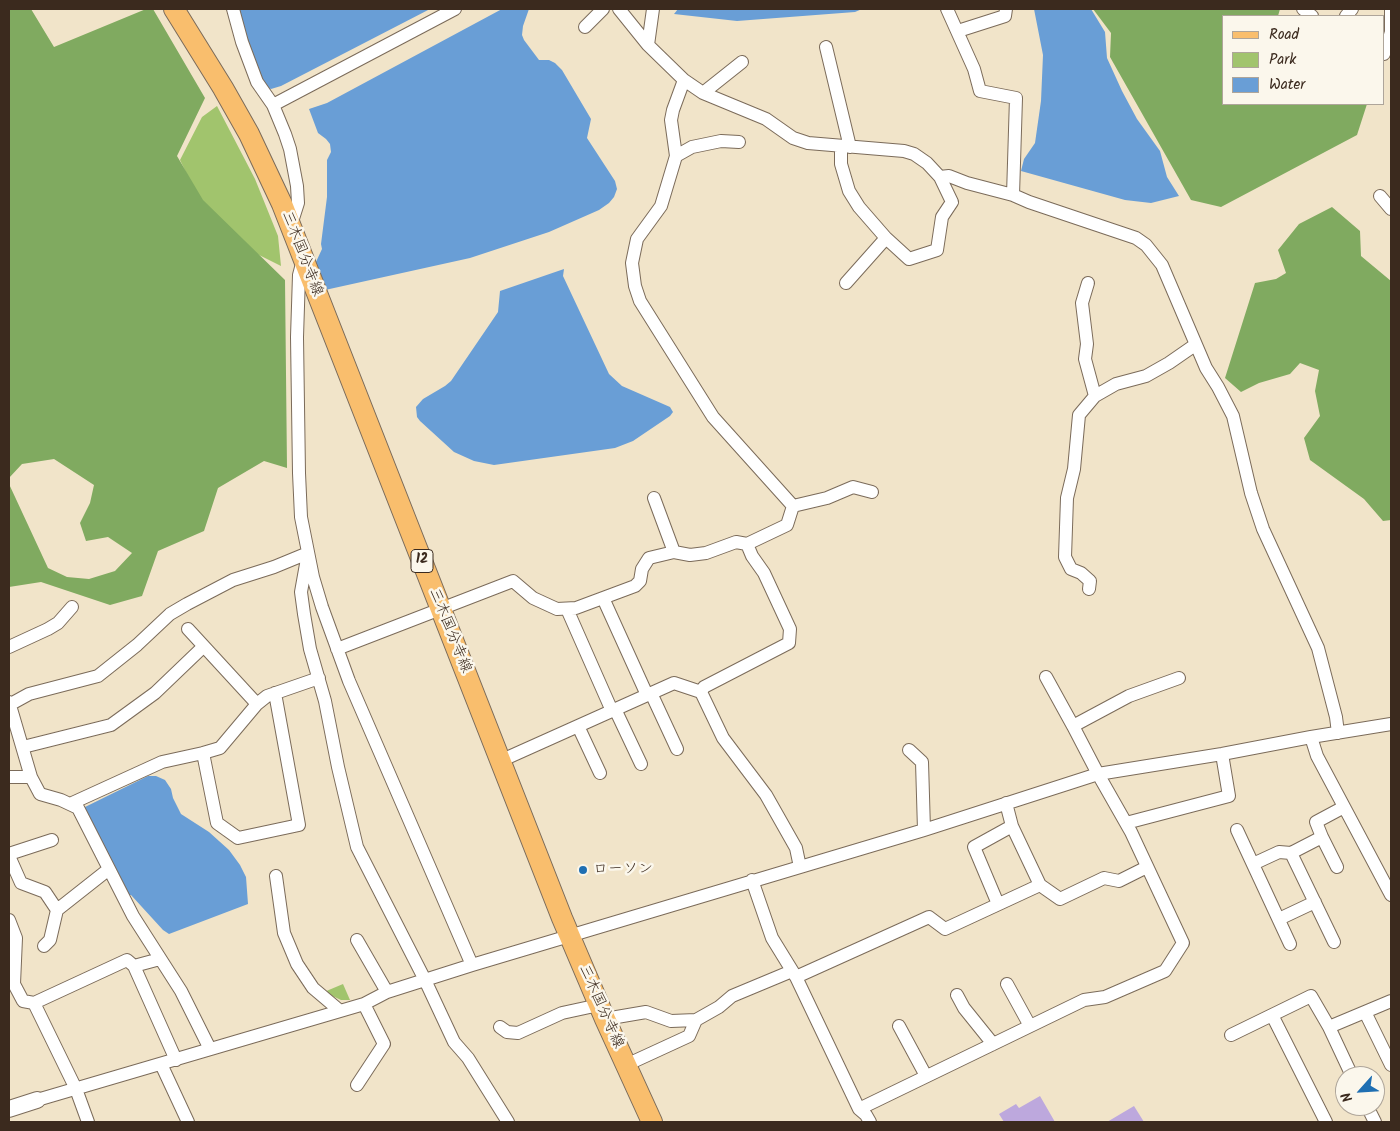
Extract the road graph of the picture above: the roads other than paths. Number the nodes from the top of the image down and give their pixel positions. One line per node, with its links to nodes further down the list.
1 (174, 9): 26 (main road, 三木国分寺線 / 12)
2 (233, 9): 18 (street)
3 (455, 9): 18 (street)
4 (603, 9): 10 (street)
5 (619, 9): 12 (street)
6 (653, 9): 12 (street)
7 (947, 9): 11 (street)
8 (1006, 9): 11 (street)
9 (1391, 9): 14 (street)
10 (585, 27)
11 (958, 31): 23 (street)
12 (648, 45): 16 (street)
13 (826, 47): 20 (street)
14 (1385, 50)
15 (742, 62): 17 (street)
16 (684, 80): 17 (street); 21 (street)
17 (703, 93): 20 (street)
18 (273, 105): 26 (street)
19 (739, 142): 21 (street)
20 (846, 147): 22 (street); 27 (street)
21 (676, 156): 35 (street)
22 (940, 177): 23 (street); 27 (street)
23 (1013, 195): 31 (street)
24 (1380, 196): 25 (street)
25 (1391, 209)
26 (291, 225): 28 (main road, 三木国分寺線 / 12)
27 (886, 238): 29 (street)
28 (303, 260): 38 (street); 42 (main road, 三木国分寺線 / 12)
29 (846, 282)
30 (1088, 283): 32 (street)
31 (1195, 345): 32 (street); 60 (street)
32 (1095, 396): 39 (street)
33 (872, 492): 35 (street)
34 (654, 498): 37 (street)
35 (794, 506): 36 (street)
36 (746, 544): 37 (street); 51 (street)
37 (674, 552): 40 (street)
38 (308, 553): 47 (street); 48 (street); 54 (street)
39 (1089, 589)
40 (603, 598): 43 (street); 53 (street)
41 (72, 607): 45 (street)
42 (440, 609): 43 (street); 47 (street); 67 (main road, 三木国分寺線 / 12)
43 (567, 609): 56 (street)
44 (188, 629): 46 (street)
45 (9, 647)
46 (203, 647): 55 (street); 62 (street)
47 (338, 649): 104 (street)
48 (319, 678): 52 (street); 107 (street)
49 (1046, 678): 59 (street)
50 (1179, 678): 59 (street)
51 (701, 692): 53 (street); 85 (street)
52 (275, 693): 55 (street); 65 (street)
53 (649, 694): 56 (street); 63 (street)
54 (9, 704): 62 (street)
55 (257, 704): 65 (street)
56 (613, 710): 58 (street); 68 (street)
57 (1391, 724): 60 (street)
58 (578, 726): 67 (street); 69 (street)
59 (1073, 726): 70 (street)
60 (1338, 733): 61 (street)
61 (1311, 737): 66 (street); 75 (street)
62 (23, 747): 72 (street)
63 (677, 749)
64 (909, 750): 78 (street)
65 (204, 753): 74 (street)
66 (1222, 754): 70 (street); 76 (street)
67 (500, 761): 98 (main road, 三木国分寺線 / 12)
68 (641, 764)
69 (600, 773)
70 (1098, 774): 73 (street); 76 (street)
71 (9, 777): 72 (street)
72 (31, 777): 74 (street)
73 (1006, 803): 77 (street); 78 (street)
74 (70, 804): 88 (street)
75 (1344, 807): 80 (street); 92 (street)
76 (1126, 824): 86 (street)
77 (1012, 826): 91 (street); 94 (street)
78 (924, 830): 85 (street)
79 (1236, 830): 84 (street)
80 (1322, 837): 82 (street); 87 (street)
81 (52, 840): 83 (street)
82 (1290, 853): 84 (street); 93 (street)
83 (9, 855): 95 (street)
84 (1253, 864): 96 (street)
85 (800, 867): 90 (street)
86 (1147, 867): 91 (street); 120 (street)
87 (1337, 867)
88 (109, 869): 95 (street); 103 (street)
89 (276, 876): 114 (street)
90 (752, 880): 98 (street); 106 (street)
91 (1040, 885): 94 (street)
92 (1391, 894)
93 (1315, 902): 96 (street); 100 (street)
94 (998, 904): 106 (street)
95 (57, 910): 102 (street)
96 (1279, 919): 101 (street)
97 (9, 920): 112 (street)
98 (570, 935): 104 (street); 115 (main road, 三木国分寺線 / 12)
99 (357, 940): 109 (street)
100 (1334, 942)
101 (1290, 944)
102 (44, 946)
103 (160, 959): 105 (street); 125 (street)
104 (472, 964): 107 (street)
105 (134, 966): 112 (street); 126 (street)
106 (794, 974): 118 (street); 136 (street)
107 (425, 980): 109 (street); 139 (street)
108 (1007, 984): 120 (street)
109 (387, 992): 113 (street)
110 (957, 995): 124 (street)
111 (1391, 1001): 116 (street)
112 (34, 1003): 133 (street)
113 (364, 1004): 114 (street); 132 (street)
114 (339, 1010): 125 (street)
115 (602, 1012): 118 (street); 121 (street); 128 (main road, 三木国分寺線 / 12)
116 (1365, 1012): 122 (street); 129 (street)
117 (1272, 1016): 122 (street); 123 (street); 142 (street)
118 (696, 1020): 128 (street)
119 (899, 1026): 131 (street)
120 (1030, 1026): 124 (street)
121 (500, 1027)
122 (1329, 1027): 130 (street)
123 (1231, 1035)
124 (993, 1044): 131 (street)
125 (210, 1048): 126 (street)
126 (176, 1060): 127 (street)
127 (161, 1064): 133 (street); 138 (street)
128 (626, 1065): 140 (main road, 三木国分寺線 / 12)
129 (1391, 1065)
130 (1347, 1066)
131 (926, 1076): 136 (street)
132 (357, 1084)
133 (76, 1089): 134 (street); 137 (street)
134 (36, 1100): 135 (street)
135 (9, 1109)
136 (859, 1109): 141 (street)
137 (88, 1122)
138 (188, 1122)
139 (508, 1122)
140 (652, 1122)
141 (870, 1122)
142 (1326, 1122)

